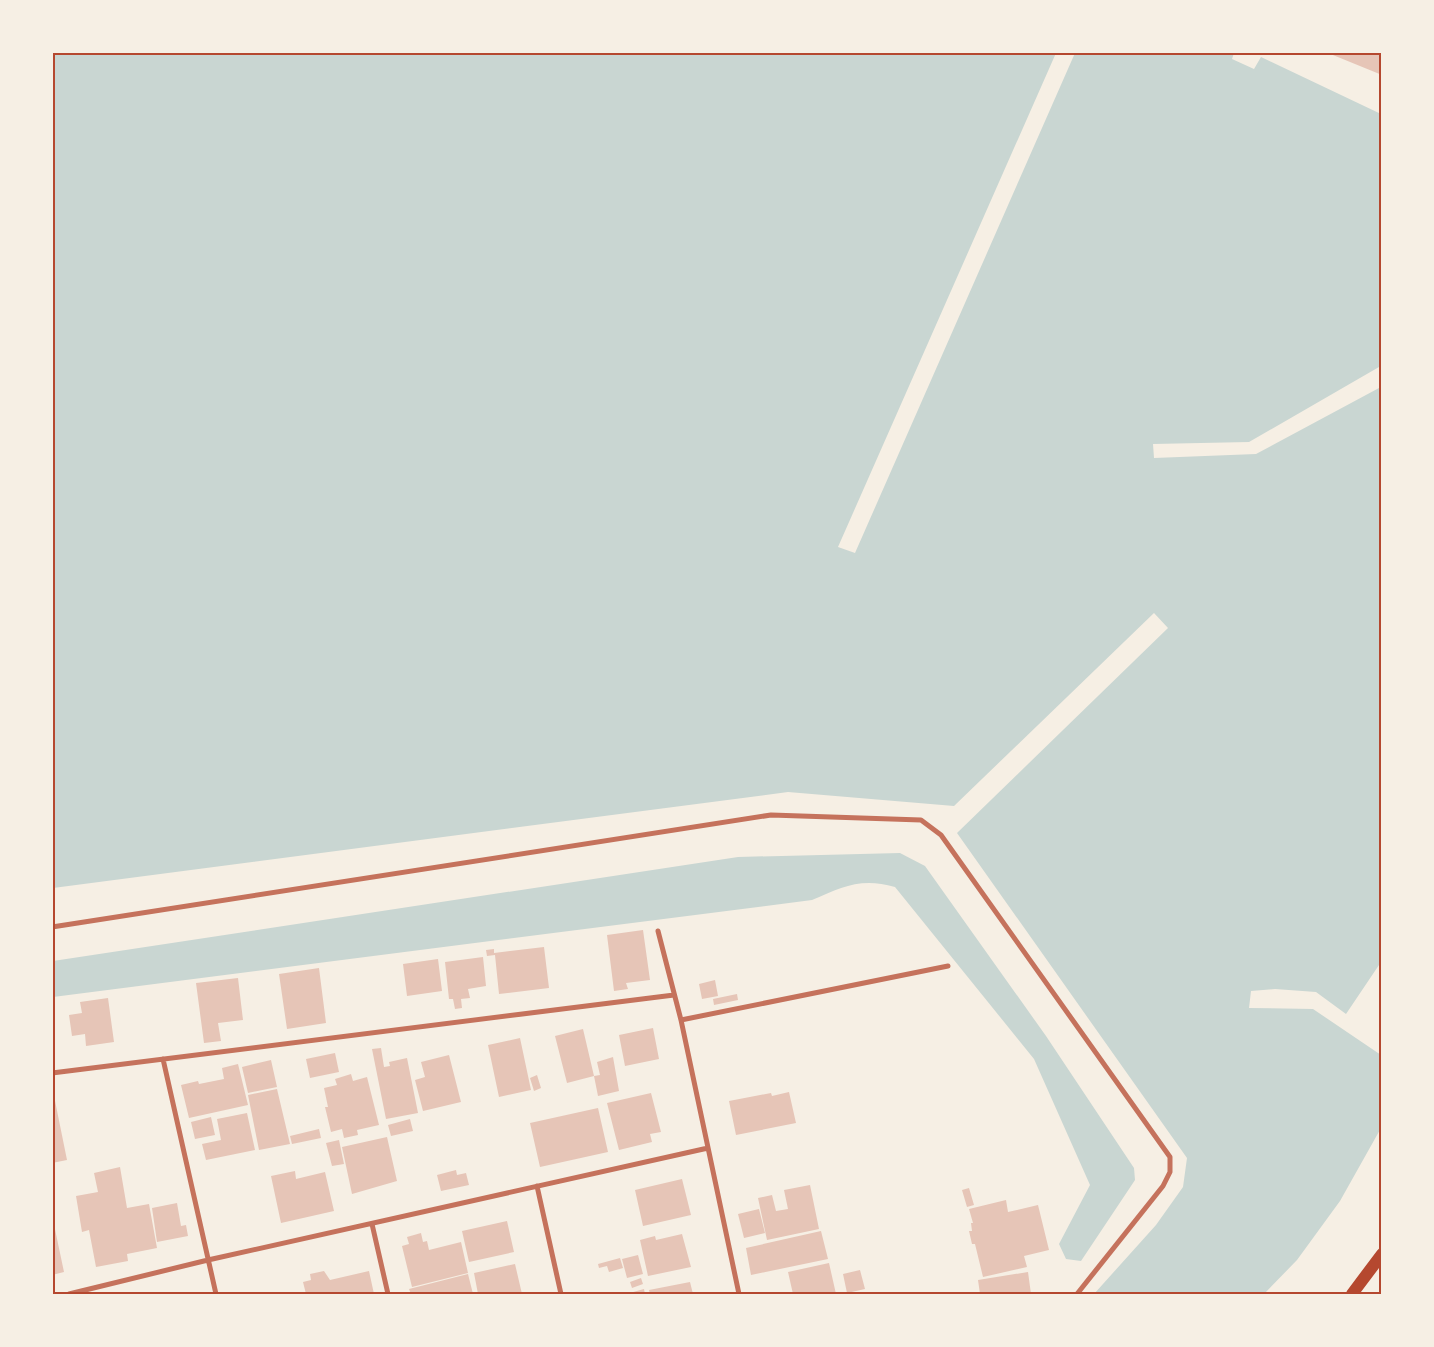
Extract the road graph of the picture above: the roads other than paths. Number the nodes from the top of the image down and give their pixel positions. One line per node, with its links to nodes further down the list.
1 (52, 927): 18 (street)
2 (658, 931): 4 (street)
3 (948, 966): 5 (street)
4 (674, 995): 5 (street); 6 (street)
5 (681, 1020): 8 (street)
6 (163, 1058): 7 (street); 12 (street)
7 (52, 1073)
8 (708, 1148): 9 (street); 17 (street)
9 (537, 1186): 10 (street); 16 (street)
10 (372, 1224): 12 (street); 15 (street)
11 (1382, 1254): 19 (main road)
12 (208, 1260): 13 (street); 14 (street)
13 (69, 1294)
14 (216, 1294)
15 (388, 1294)
16 (561, 1294)
17 (739, 1294)
18 (1077, 1294)
19 (1352, 1294)

